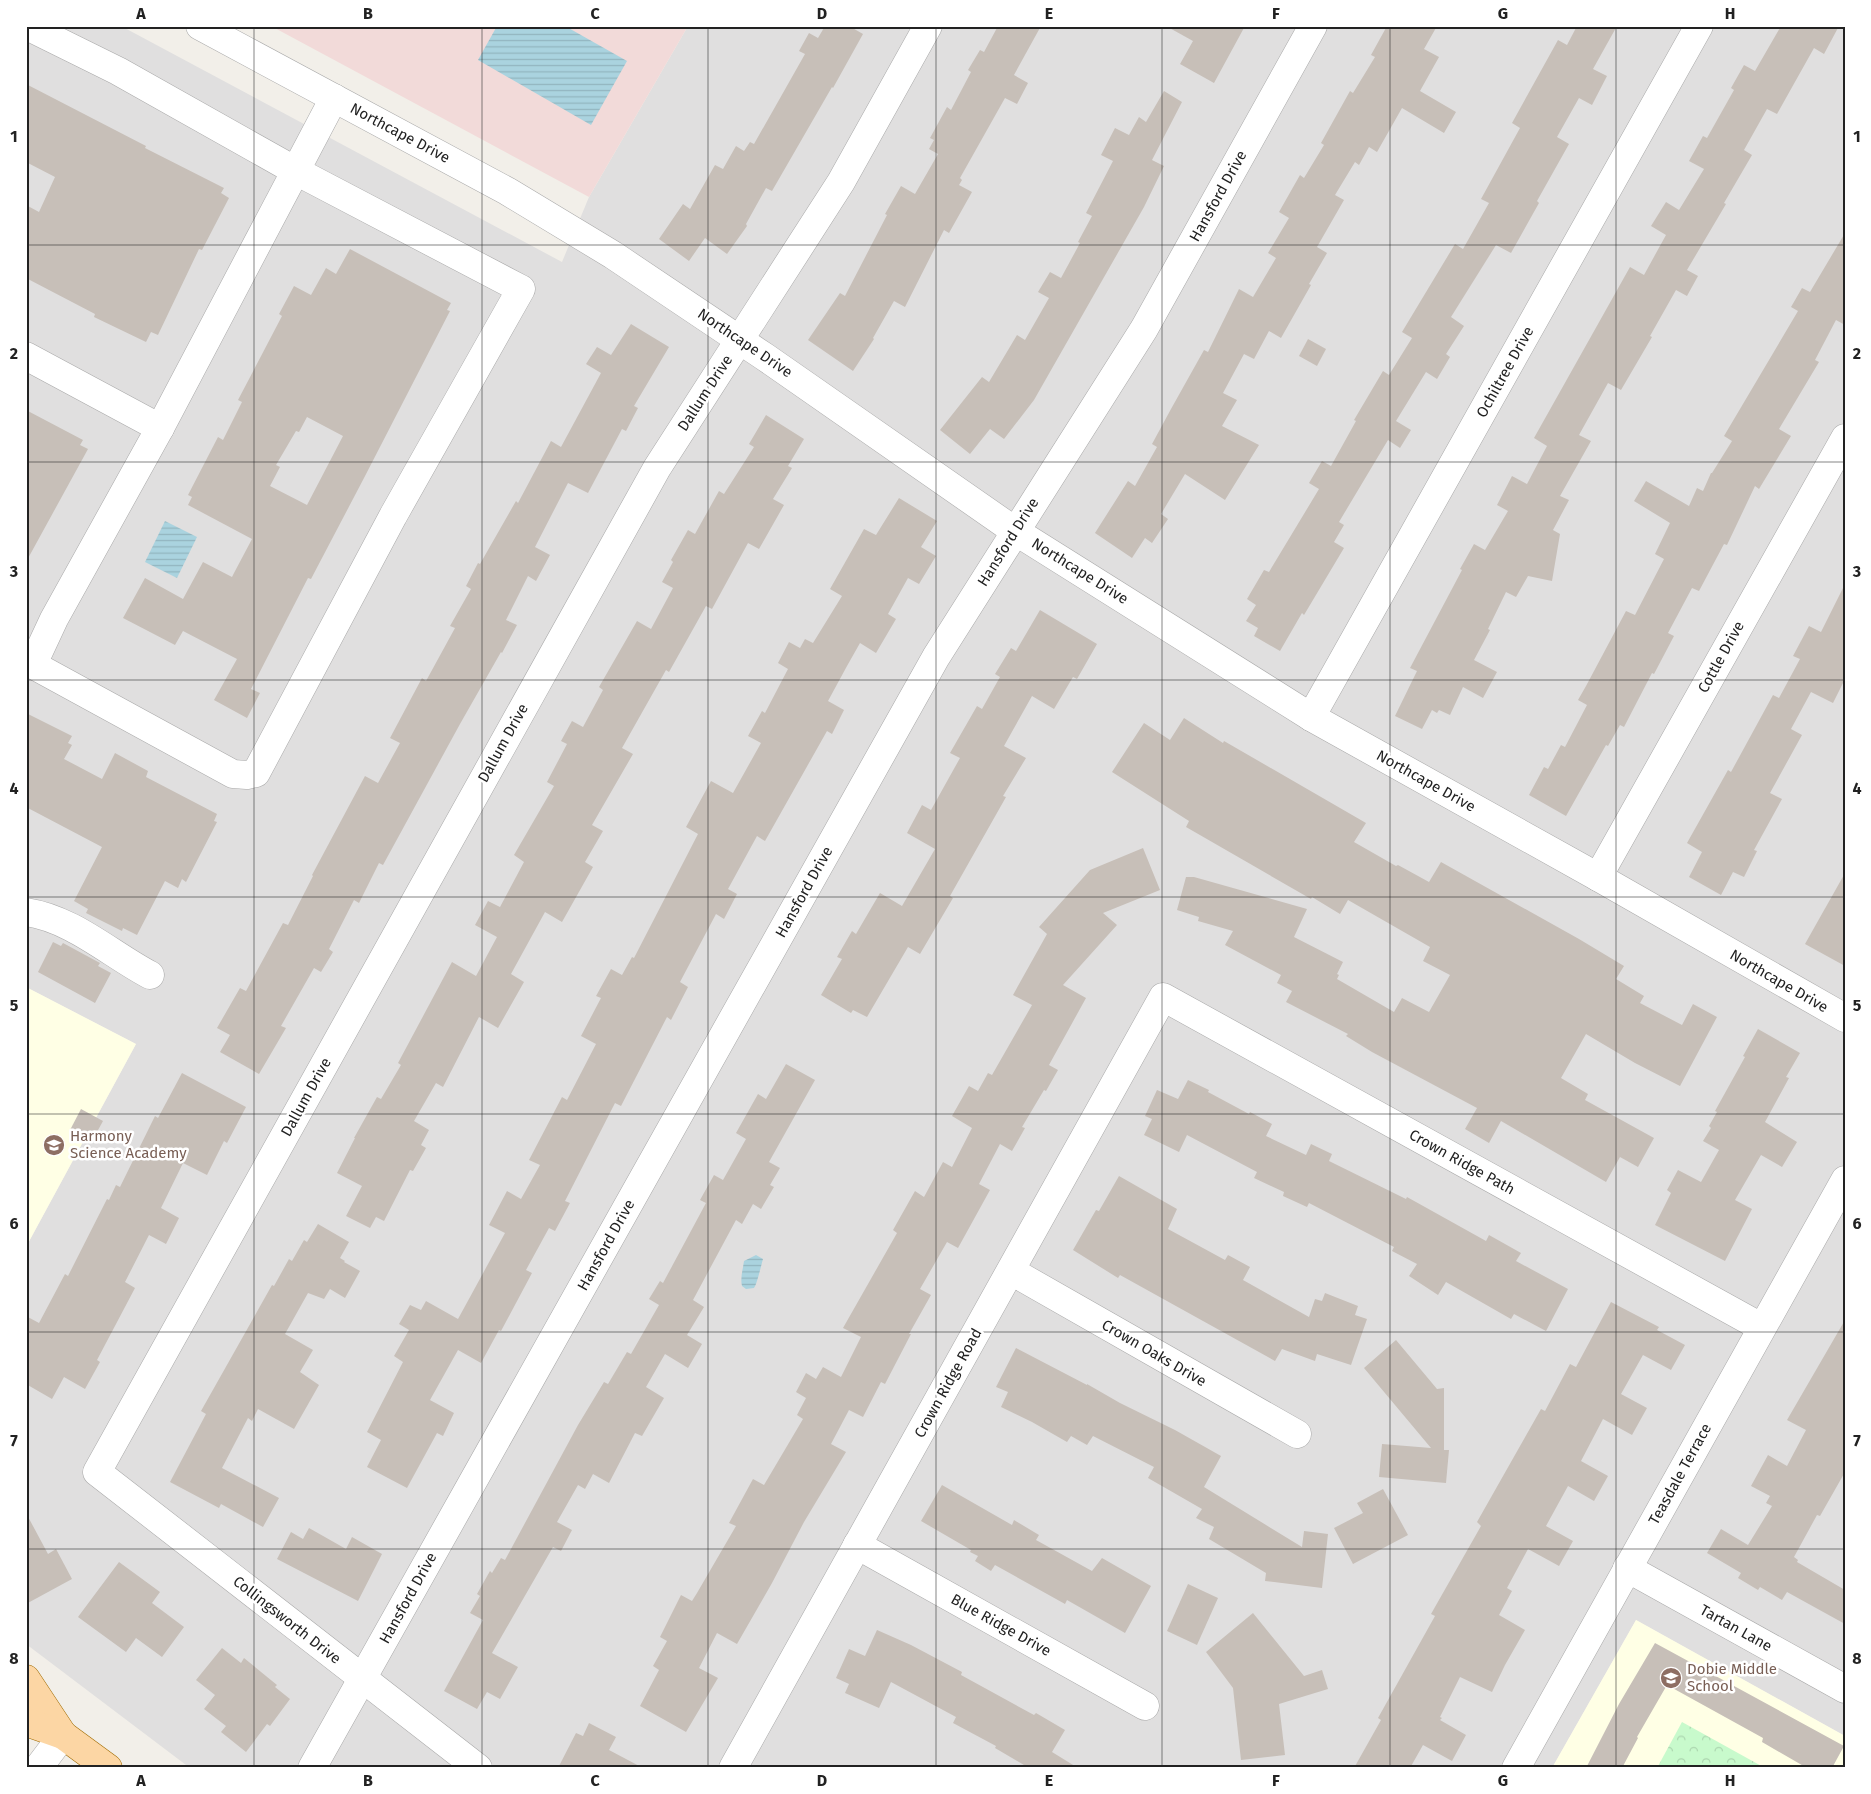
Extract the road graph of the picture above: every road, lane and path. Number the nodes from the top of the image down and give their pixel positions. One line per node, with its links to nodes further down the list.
1 (27, 26): 7 (street)
2 (200, 26): 6 (street, Northcape Drive)
3 (928, 26): 8 (street, Dallum Drive)
4 (1313, 26): 12 (street, Hansford Drive)
5 (1699, 26): 14 (street, Ochiltree Drive)
6 (334, 98): 7 (street); 8 (street, Northcape Drive)
7 (294, 170): 10 (street); 13 (street)
8 (740, 339): 12 (street, Northcape Drive); 24 (street, Dallum Drive)
9 (26, 356): 10 (street)
10 (160, 428): 13 (street)
11 (1845, 438): 15 (street, Cottle Drive)
12 (1015, 531): 14 (street, Northcape Drive); 28 (street, Hansford Drive)
13 (30, 663)
14 (1311, 718): 15 (street, Northcape Drive)
15 (1598, 877): 19 (street, Northcape Drive)
16 (26, 912): 17 (street)
17 (150, 975)
18 (1163, 997): 21 (street, Crown Ridge Road); 22 (street, Crown Ridge Path)
19 (1845, 1018)
20 (1845, 1180): 22 (street, Teasdale Terrace)
21 (1010, 1271): 23 (street, Crown Oaks Drive); 25 (street, Crown Ridge Road)
22 (1762, 1327): 26 (street, Teasdale Terrace)
23 (1296, 1434)
24 (97, 1472): 28 (street, Collingsworth Drive)
25 (858, 1545): 30 (street, Blue Ridge Drive); 37 (street, Crown Ridge Road)
26 (1627, 1568): 29 (street, Tartan Lane); 38 (street, Teasdale Terrace)
27 (26, 1679): 32 (main road)
28 (362, 1679): 35 (street, Hansford Drive); 36 (street, Collingsworth Drive)
29 (1845, 1689)
30 (1144, 1706)
31 (26, 1722): 32 (main road)
32 (63, 1735): 33 (street); 34 (main road)
33 (38, 1768)
34 (108, 1768)
35 (312, 1768)
36 (478, 1768)
37 (733, 1768)
38 (1516, 1768)

